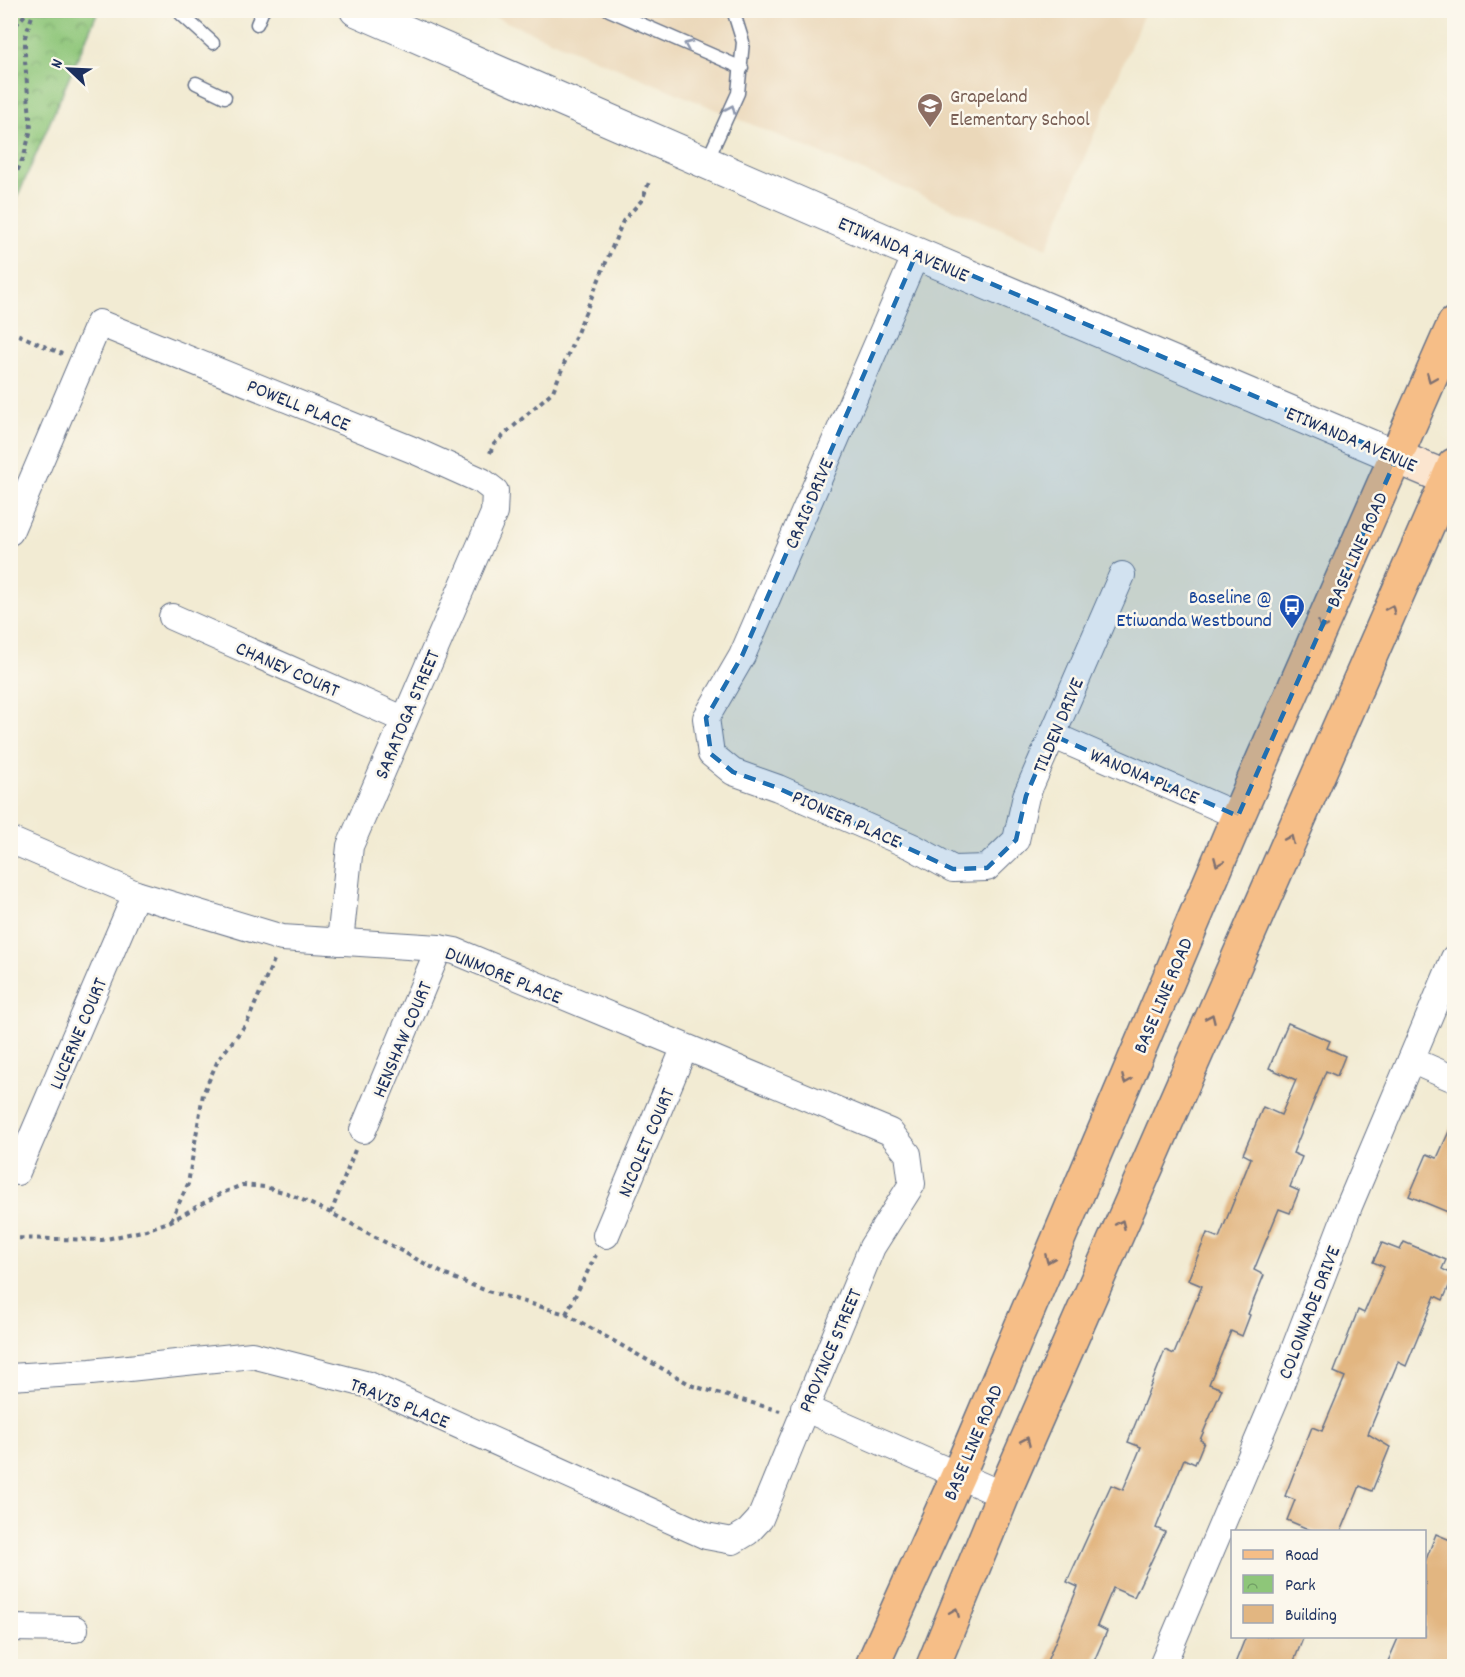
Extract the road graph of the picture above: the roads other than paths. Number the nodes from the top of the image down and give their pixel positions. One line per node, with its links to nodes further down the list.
1 (180, 10): 7 (lane)
2 (263, 10): 6 (lane)
3 (356, 10): 11 (street, ETIWANDA AVENUE)
4 (609, 10): 8 (lane, one-way to 4)
5 (733, 10): 8 (lane)
6 (257, 24)
7 (213, 44)
8 (742, 69): 11 (lane, one-way to 8)
9 (196, 83): 10 (lane)
10 (225, 97)
11 (706, 162): 12 (street, ETIWANDA AVENUE)
12 (917, 252): 14 (street, ETIWANDA AVENUE); 22 (street, CRAIG DRIVE)
13 (1455, 324): 14 (main road, BASE LINE ROAD, one-way to 14)
14 (1397, 457): 15 (main road, ETIWANDA AVENUE); 23 (main road, BASE LINE ROAD, one-way to 23)
15 (1453, 475): 40 (main road, one-way to 15)
16 (495, 492): 17 (street, POWELL PLACE); 20 (street, SARATOGA STREET)
17 (10, 532)
18 (1122, 575): 21 (street, TILDEN DRIVE)
19 (172, 617): 20 (street, CHANEY COURT)
20 (404, 719): 27 (street, SARATOGA STREET)
21 (1052, 735): 23 (street, WANONA PLACE); 25 (street, TILDEN DRIVE)
22 (711, 754): 25 (street, PIONEER PLACE)
23 (1238, 816): 39 (main road, BASE LINE ROAD, one-way to 39)
24 (10, 840): 26 (street, DUNMORE PLACE)
25 (987, 868)
26 (136, 894): 27 (street, DUNMORE PLACE); 35 (street, LUCERNE COURT)
27 (340, 942): 28 (street, DUNMORE PLACE)
28 (439, 948): 30 (street, DUNMORE PLACE); 33 (street, HENSHAW COURT)
29 (1455, 958): 31 (street, COLONNADE DRIVE)
30 (684, 1049): 34 (street, DUNMORE PLACE); 36 (street, NICOLET COURT)
31 (1411, 1060): 32 (street); 46 (street, COLONNADE DRIVE)
32 (1455, 1079)
33 (363, 1130)
34 (908, 1154): 38 (street, PROVINCE STREET)
35 (17, 1172)
36 (606, 1235)
37 (10, 1377): 41 (street, TRAVIS PLACE)
38 (793, 1409): 39 (street); 41 (street, PROVINCE STREET)
39 (959, 1473): 40 (street); 44 (main road, BASE LINE ROAD)
40 (1003, 1494): 45 (main road, one-way to 40)
41 (733, 1541)
42 (10, 1628): 43 (street)
43 (75, 1629)
44 (872, 1666)
45 (933, 1666)
46 (1162, 1666)

